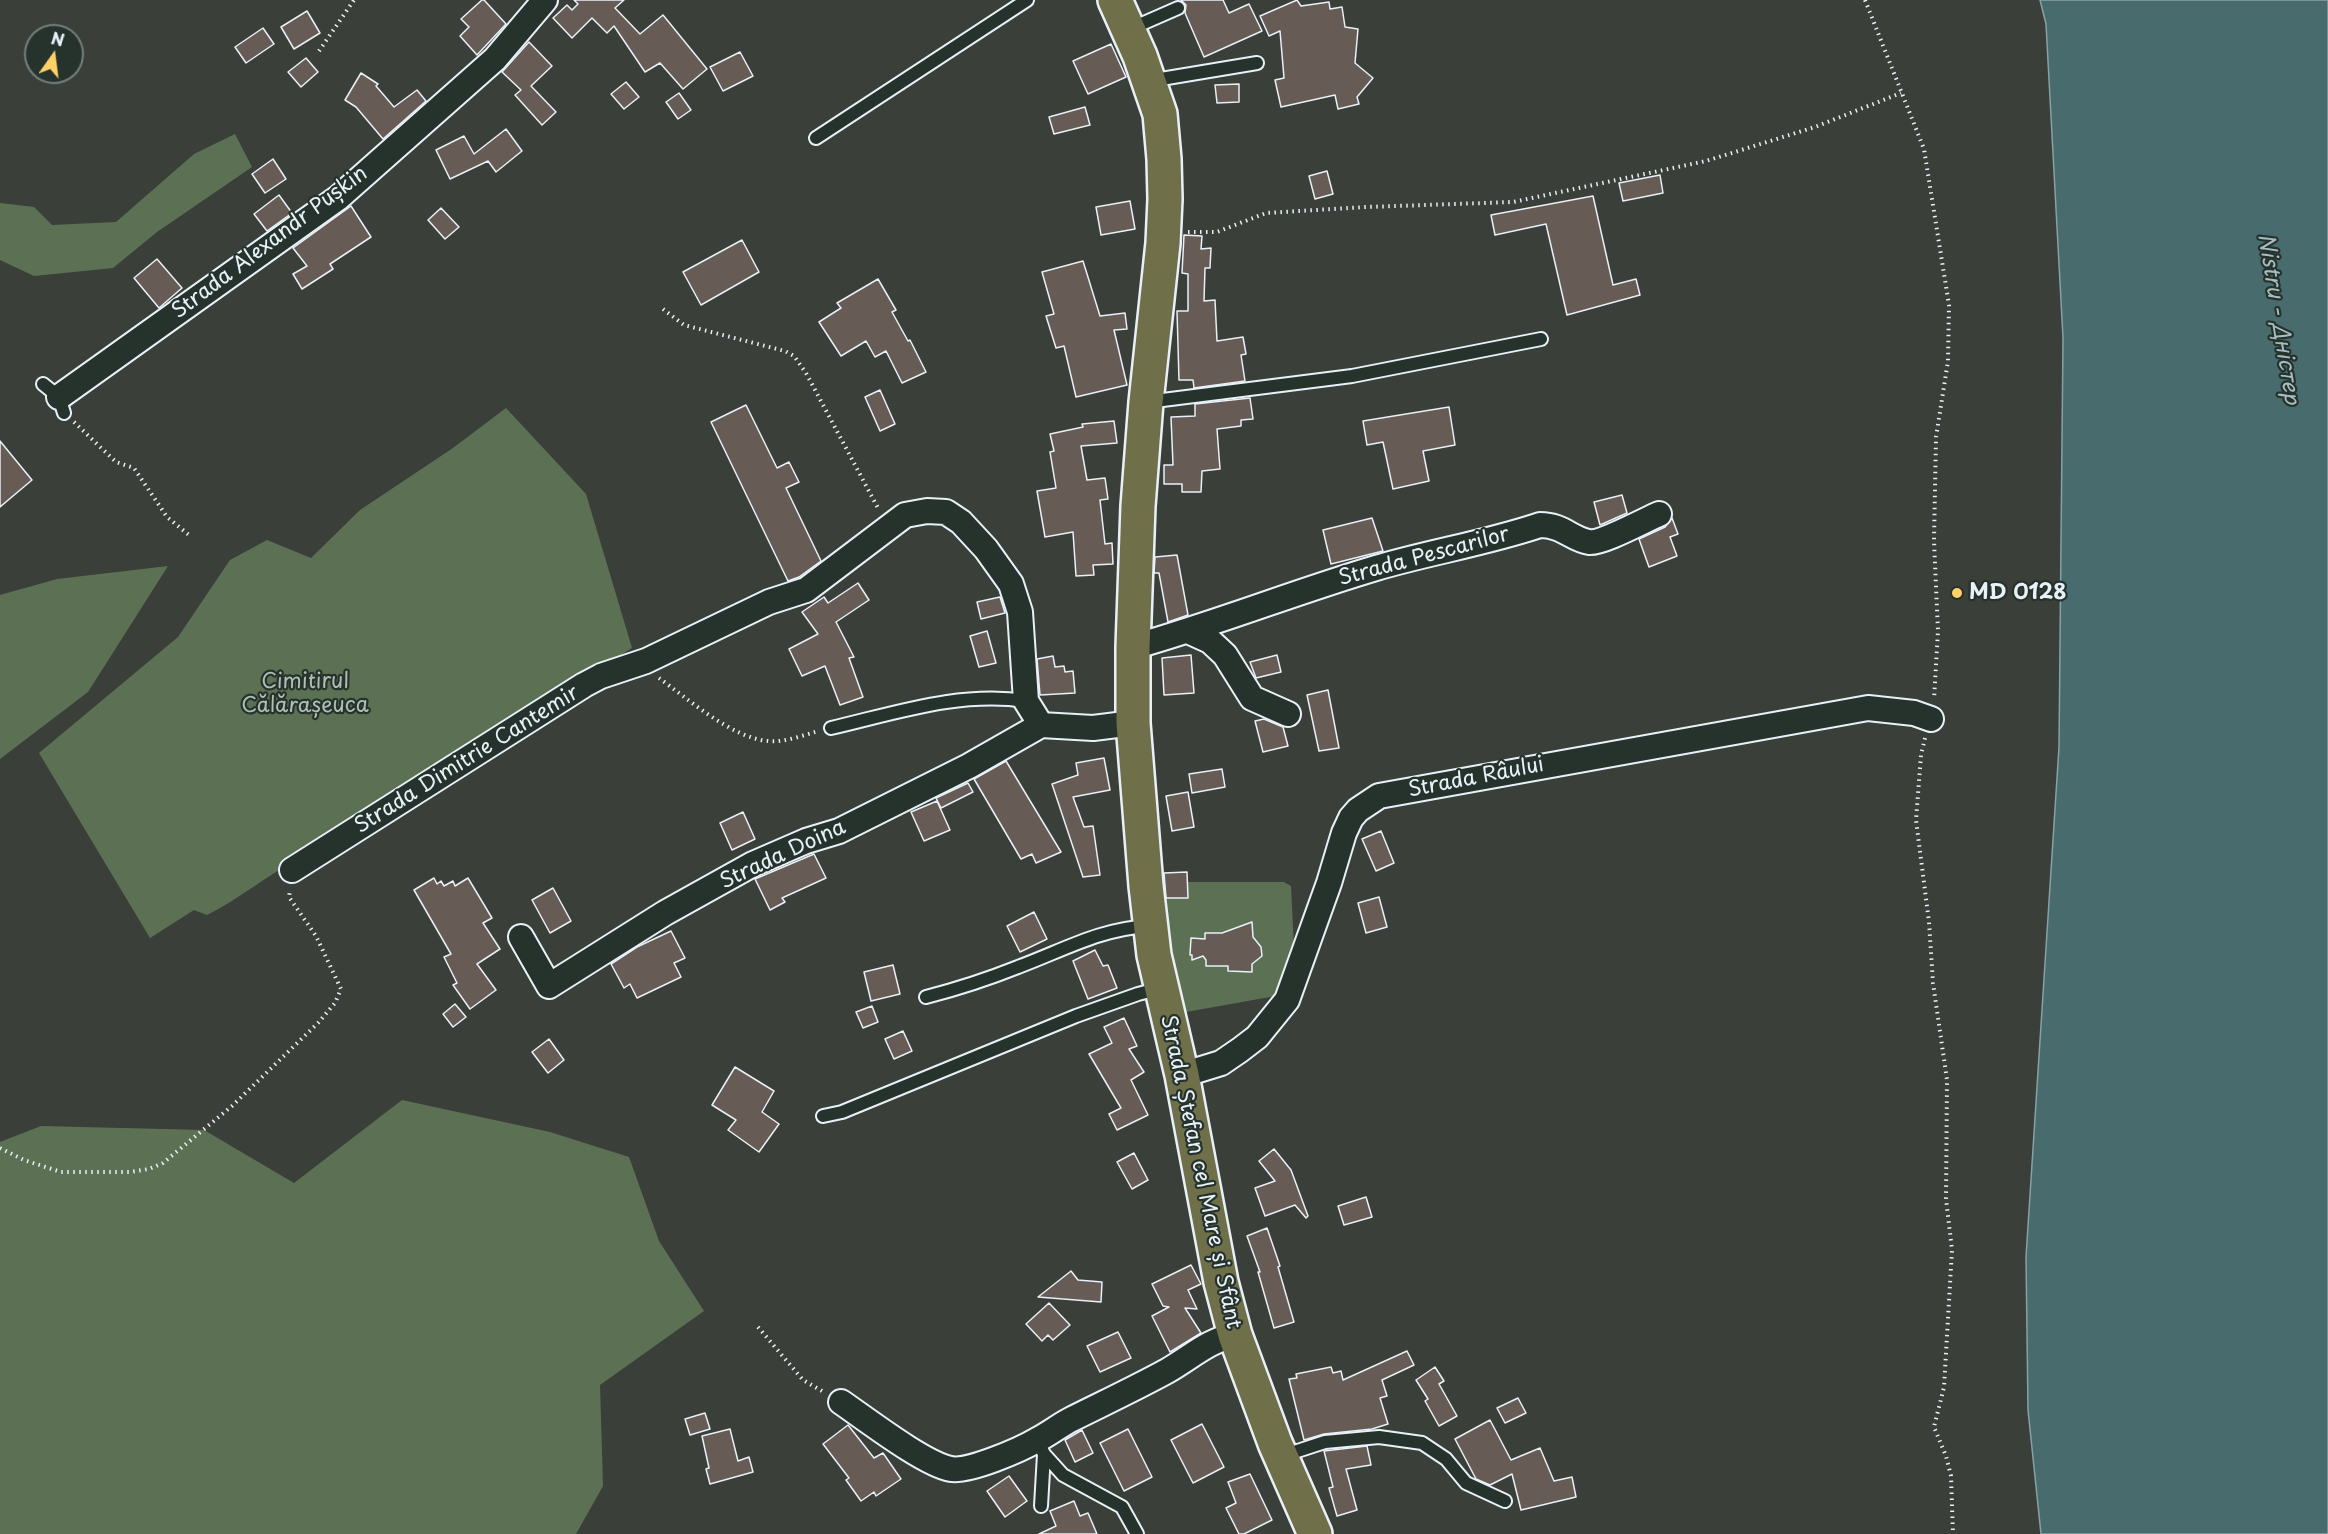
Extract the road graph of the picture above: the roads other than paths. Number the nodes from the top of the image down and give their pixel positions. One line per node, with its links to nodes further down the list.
1 (545, 0): 10 (street, Strada Alexandr Pușkin)
2 (1027, 0): 8 (lane)
3 (1115, 0): 5 (main road, Strada Ștefan cel Mare și Sfânt)
4 (1178, 8): 5 (lane)
5 (1129, 30): 7 (main road, Strada Ștefan cel Mare și Sfânt)
6 (1257, 63): 7 (lane)
7 (1149, 81): 11 (main road, Strada Ștefan cel Mare și Sfânt)
8 (816, 138)
9 (1541, 339): 11 (lane)
10 (56, 398)
11 (1146, 402): 14 (main road, Strada Ștefan cel Mare și Sfânt)
12 (1659, 513): 13 (street, Strada Pescarilor)
13 (1188, 631): 14 (street, Strada Pescarilor); 16 (street)
14 (1133, 647): 18 (main road, Strada Ștefan cel Mare și Sfânt)
15 (1026, 701): 19 (street, Strada Dimitrie Cantemir); 20 (lane); 21 (street, Strada Dimitrie Cantemir)
16 (1288, 714)
17 (1931, 719): 26 (street, Strada Râului)
18 (1133, 723): 19 (street); 22 (main road, Strada Ștefan cel Mare și Sfânt)
19 (1041, 725): 23 (street, Strada Doina)
20 (831, 728)
21 (292, 870)
22 (1150, 926): 24 (main road, Strada Ștefan cel Mare și Sfânt); 25 (lane)
23 (521, 937)
24 (1161, 988): 26 (main road, Strada Ștefan cel Mare și Sfânt); 27 (lane, Strada Ștefan cel Mare și Sfânt)
25 (926, 997)
26 (1182, 1075): 28 (main road, Strada Ștefan cel Mare și Sfânt)
27 (823, 1116)
28 (1235, 1335): 30 (street); 31 (main road, Strada Ștefan cel Mare și Sfânt)
29 (841, 1402): 30 (street)
30 (1041, 1447): 33 (lane); 34 (lane)
31 (1281, 1457): 32 (lane); 35 (main road, Strada Ștefan cel Mare și Sfânt)
32 (1505, 1501)
33 (1041, 1506)
34 (1137, 1534)
35 (1315, 1534)

